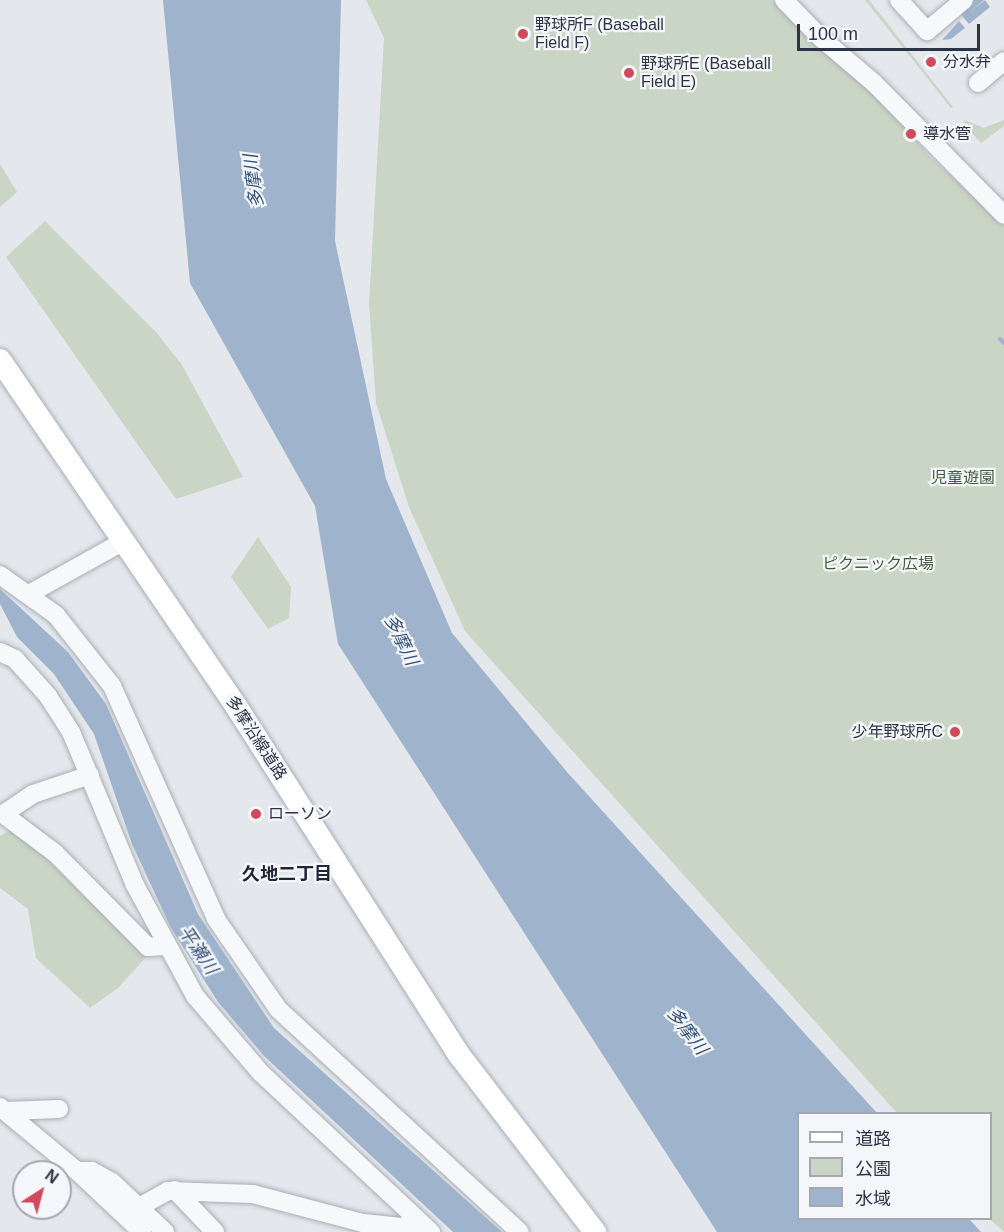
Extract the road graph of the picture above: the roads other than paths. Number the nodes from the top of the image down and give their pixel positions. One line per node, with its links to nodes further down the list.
1 (784, 0): 6 (street)
2 (899, 0): 3 (street)
3 (964, 0)
4 (1004, 61): 5 (street)
5 (978, 82)
6 (1004, 215)
7 (0, 360): 8 (main road, 多摩沿線道路)
8 (124, 541): 10 (street); 24 (main road, 多摩沿線道路)
9 (0, 575): 10 (street)
10 (29, 594): 23 (street)
11 (0, 652): 12 (street)
12 (90, 775): 13 (street); 13 (street)
13 (165, 946): 19 (street)
14 (3, 1109): 15 (street); 16 (street)
15 (59, 1109)
16 (77, 1171): 18 (street); 20 (street)
17 (175, 1190): 18 (street); 19 (street); 22 (street)
18 (141, 1206): 21 (street)
19 (426, 1228)
20 (142, 1232)
21 (165, 1232)
22 (215, 1232)
23 (520, 1232)
24 (595, 1232)

